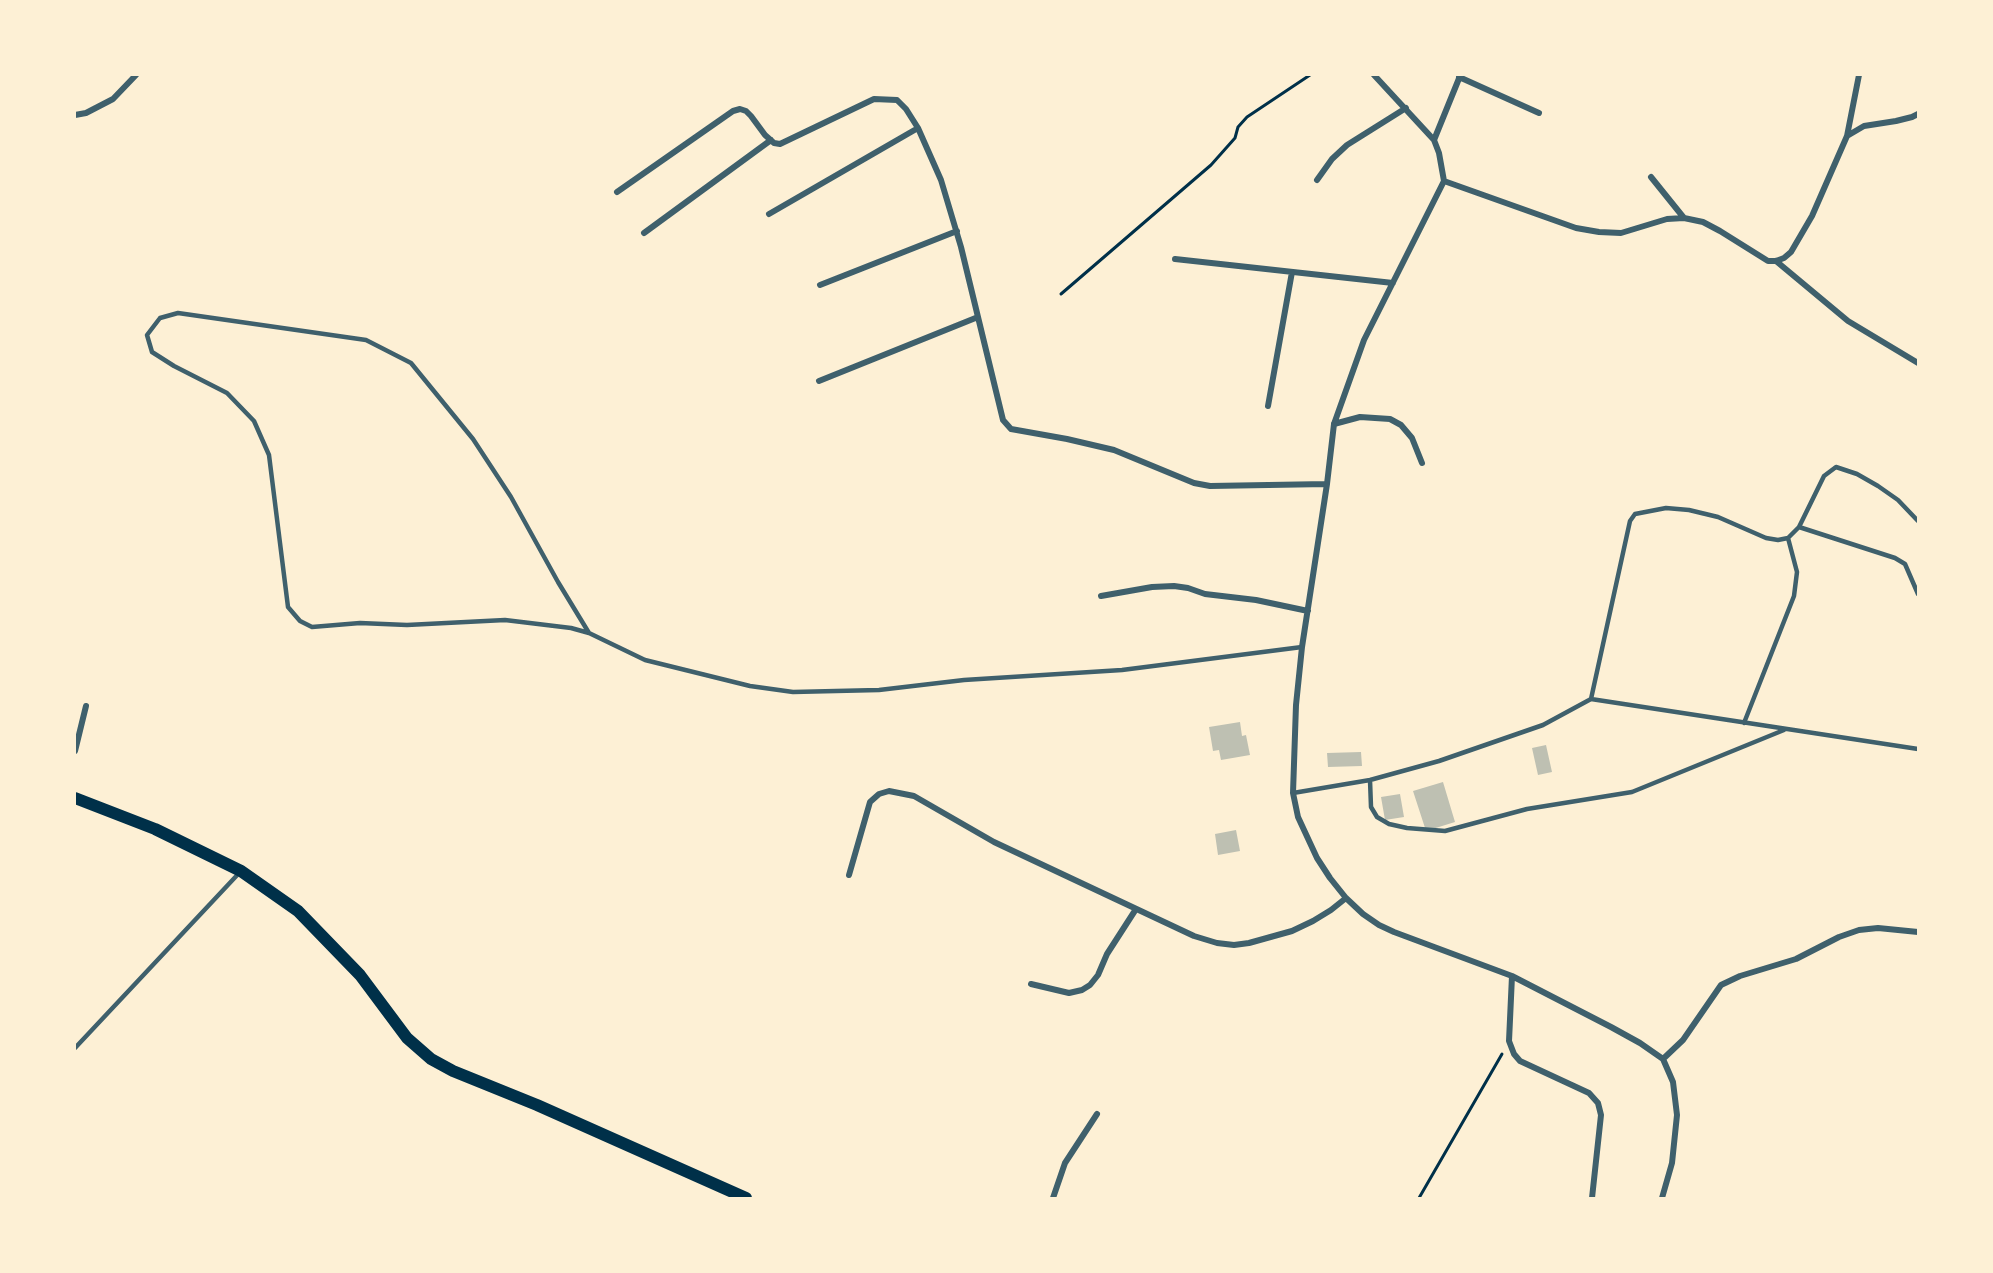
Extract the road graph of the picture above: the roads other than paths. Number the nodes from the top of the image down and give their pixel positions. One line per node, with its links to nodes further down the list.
1 (136, 75): 8 (street)
2 (1374, 75): 5 (street)
3 (1859, 75): 10 (street)
4 (1460, 76): 6 (street); 12 (street)
5 (1406, 108): 12 (street); 14 (street)
6 (1539, 113)
7 (1918, 114): 10 (street)
8 (75, 115)
9 (918, 128): 11 (street); 17 (street); 19 (street)
10 (1847, 136): 22 (street)
11 (771, 140): 16 (street); 20 (street)
12 (1434, 140): 15 (street)
13 (1652, 177): 18 (street)
14 (1317, 180)
15 (1444, 181): 18 (street); 24 (street)
16 (617, 192)
17 (770, 214)
18 (1684, 218): 22 (street)
19 (957, 231): 25 (street); 26 (street)
20 (644, 233)
21 (1175, 259): 23 (street)
22 (1776, 261): 27 (street)
23 (1293, 272): 24 (street); 29 (street)
24 (1393, 283): 30 (street)
25 (820, 285)
26 (978, 317): 28 (street); 32 (street)
27 (1917, 359)
28 (819, 381)
29 (1268, 406)
30 (1334, 424): 31 (street); 32 (street)
31 (1422, 464)
32 (1327, 484): 38 (street)
33 (1918, 521): 34 (lane)
34 (1799, 526): 35 (lane); 36 (lane)
35 (1788, 538): 41 (lane); 43 (lane)
36 (1918, 594)
37 (1101, 596): 38 (street)
38 (1308, 610): 40 (street)
39 (589, 633): 39 (lane); 40 (lane)
40 (1302, 647): 48 (street)
41 (1591, 699): 43 (lane); 47 (lane)
42 (86, 706): 46 (street)
43 (1744, 723): 44 (lane)
44 (1786, 729): 45 (lane); 47 (lane)
45 (1918, 749)
46 (75, 751)
47 (1370, 780): 48 (lane)
48 (1293, 793): 52 (street)
49 (75, 798): 50 (main road)
50 (241, 871): 57 (lane); 60 (main road)
51 (849, 875): 53 (street)
52 (1346, 897): 53 (street); 55 (street)
53 (1136, 909): 56 (street)
54 (1918, 932): 58 (street)
55 (1512, 976): 58 (street); 62 (street)
56 (1032, 984)
57 (75, 1047)
58 (1663, 1059): 63 (street)
59 (1097, 1114): 61 (street)
60 (746, 1198)
61 (1053, 1198)
62 (1592, 1198)
63 (1662, 1198)

